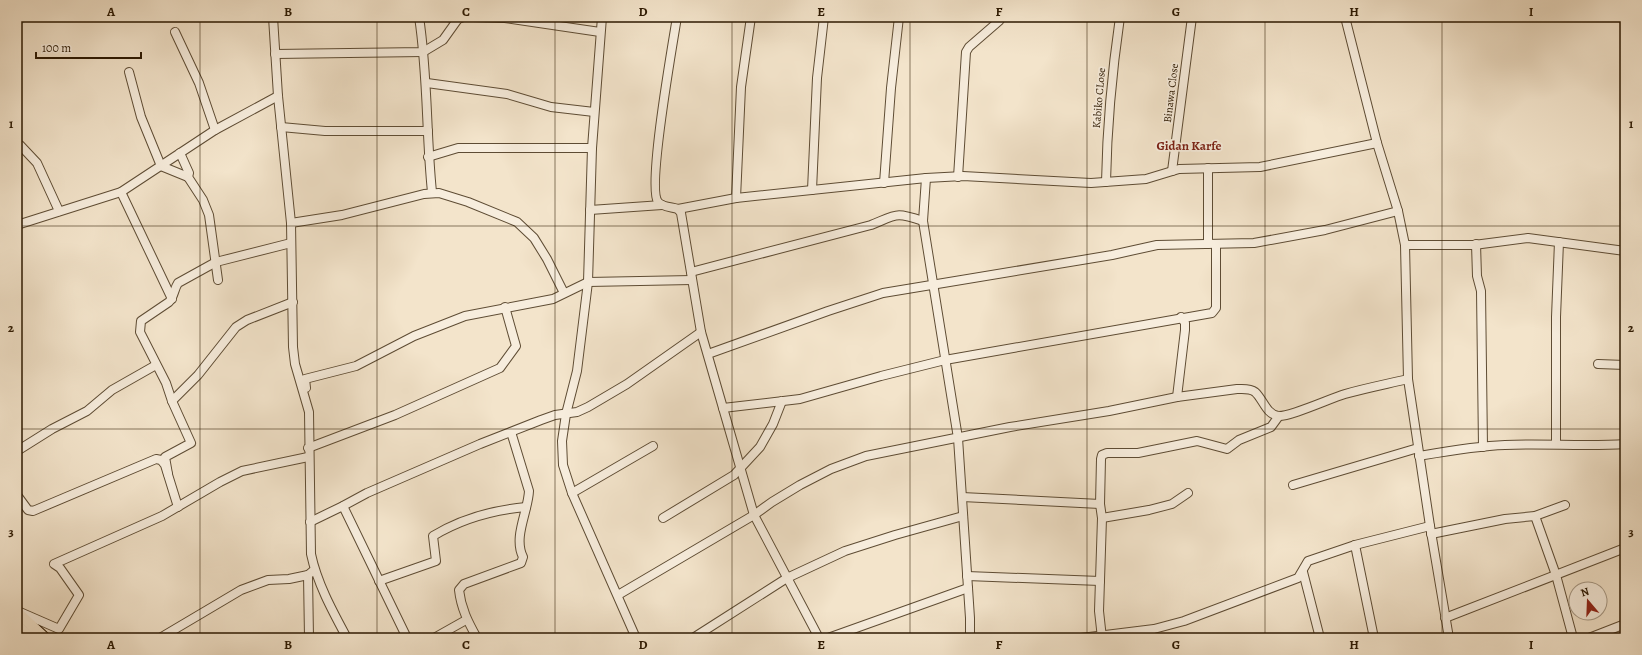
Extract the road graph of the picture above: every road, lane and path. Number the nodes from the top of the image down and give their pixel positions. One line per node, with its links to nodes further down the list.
1 (273, 17): 19 (street)
2 (419, 17): 18 (street)
3 (448, 17): 14 (street)
4 (473, 17): 15 (street)
5 (602, 17): 17 (street)
6 (677, 17): 44 (street)
7 (751, 17): 43 (street)
8 (824, 17): 40 (street)
9 (899, 17): 39 (street)
10 (1002, 17): 35 (street)
11 (1120, 17): 38 (street, Kabiko CLose)
12 (1192, 17): 34 (street, Binawa Close)
13 (1345, 17): 27 (street)
14 (460, 18): 18 (street)
15 (505, 18): 17 (street)
16 (175, 32): 25 (street)
17 (600, 32): 23 (street)
18 (423, 52): 19 (street); 21 (street)
19 (275, 54): 22 (street)
20 (129, 72): 32 (street)
21 (427, 83): 23 (street); 26 (street)
22 (278, 96): 24 (street); 25 (street)
23 (594, 112): 29 (street)
24 (281, 128): 26 (street); 50 (street)
25 (215, 130): 30 (street)
26 (428, 131): 31 (street)
27 (1377, 143): 33 (street); 48 (street)
28 (20, 145): 46 (street)
29 (592, 148): 31 (street); 47 (street)
30 (180, 153): 32 (street); 36 (street)
31 (428, 157): 42 (street)
32 (161, 166): 36 (street); 41 (street)
33 (1208, 168): 34 (street); 54 (street)
34 (1172, 171): 38 (street)
35 (958, 176): 37 (street); 38 (street)
36 (188, 177): 58 (street)
37 (926, 178): 39 (street); 49 (street)
38 (1106, 182)
39 (884, 183): 40 (street)
40 (812, 190): 43 (street)
41 (120, 192): 46 (street); 64 (street)
42 (432, 192): 50 (street); 63 (street)
43 (736, 198): 45 (street)
44 (662, 205): 45 (street); 47 (street)
45 (678, 209): 59 (street)
46 (59, 210): 51 (street)
47 (590, 210): 61 (street)
48 (1398, 211): 54 (street); 56 (street)
49 (923, 221): 59 (street); 62 (street)
50 (291, 223): 52 (street)
51 (17, 225)
52 (291, 242): 58 (street); 65 (street)
53 (1559, 242): 55 (street); 57 (street); 84 (street)
54 (1212, 244): 62 (street); 67 (street)
55 (1476, 244): 56 (street); 87 (street)
56 (1405, 245): 74 (street)
57 (1625, 251)
58 (216, 262): 60 (street); 64 (street)
59 (692, 276): 61 (street); 68 (street)
60 (218, 280)
61 (588, 282): 63 (street); 80 (street)
62 (932, 285): 69 (street); 70 (street)
63 (564, 293): 66 (street)
64 (172, 299): 72 (street)
65 (293, 302): 76 (street); 79 (street)
66 (505, 308): 79 (street); 88 (street)
67 (1181, 317): 70 (street); 75 (street)
68 (702, 332): 69 (street); 80 (street)
69 (708, 354): 78 (street)
70 (945, 360): 77 (street); 83 (street)
71 (1598, 364): 73 (street)
72 (156, 365): 76 (street); 89 (street)
73 (1625, 365)
74 (1408, 379): 81 (street); 90 (street)
75 (1177, 397): 81 (street); 83 (street)
76 (172, 401): 93 (street)
77 (782, 401): 78 (street); 92 (street)
78 (723, 408): 92 (street)
79 (309, 412): 88 (street)
80 (566, 414): 82 (street); 95 (street)
81 (1279, 416): 99 (street)
82 (511, 432): 101 (street); 103 (street)
83 (958, 438): 98 (street); 104 (street)
84 (1556, 444): 85 (street); 87 (street)
85 (1625, 444)
86 (653, 446): 95 (street)
87 (1483, 446): 90 (street)
88 (308, 448): 91 (street)
89 (17, 451)
90 (1419, 452): 94 (street); 110 (street)
91 (308, 457): 102 (street); 109 (street)
92 (740, 469): 104 (street); 107 (street)
93 (168, 474): 97 (street); 102 (street)
94 (1293, 485)
95 (572, 493): 122 (street)
96 (1188, 493): 108 (street)
97 (17, 495)
98 (962, 497): 99 (street); 105 (street)
99 (1100, 504): 108 (street)
100 (1565, 505): 106 (street)
101 (343, 506): 109 (street); 119 (street)
102 (178, 507): 123 (street)
103 (526, 507): 119 (street); 125 (street)
104 (754, 515): 118 (street); 122 (street)
105 (963, 516): 117 (street); 118 (street)
106 (1535, 516): 111 (street); 116 (street)
107 (663, 518)
108 (1102, 518): 120 (street)
109 (310, 522): 114 (street)
110 (1430, 526): 111 (street); 112 (street)
111 (1431, 534): 124 (street)
112 (1355, 545): 115 (street); 144 (street)
113 (1625, 548): 116 (street)
114 (311, 572): 131 (street); 132 (street); 133 (street)
115 (1302, 572): 128 (street); 143 (street)
116 (1556, 575): 124 (street); 146 (street)
117 (967, 576): 120 (street); 121 (street)
118 (787, 578): 138 (street); 139 (street)
119 (379, 581): 134 (street)
120 (1100, 581): 128 (street)
121 (968, 588): 140 (street); 141 (street)
122 (618, 595): 137 (street)
123 (17, 612): 130 (main road)
124 (1446, 618): 145 (street)
125 (466, 620): 135 (street); 136 (street)
126 (1625, 624): 147 (street)
127 (17, 625): 129 (main road)
128 (1102, 637): 142 (street)
129 (30, 638)
130 (45, 638)
131 (161, 638)
132 (309, 638)
133 (347, 638)
134 (407, 638)
135 (434, 638)
136 (477, 638)
137 (636, 638)
138 (693, 638)
139 (819, 638)
140 (828, 638)
141 (970, 638)
142 (1081, 638)
143 (1320, 638)
144 (1374, 638)
145 (1449, 638)
146 (1573, 638)
147 (1589, 638)

